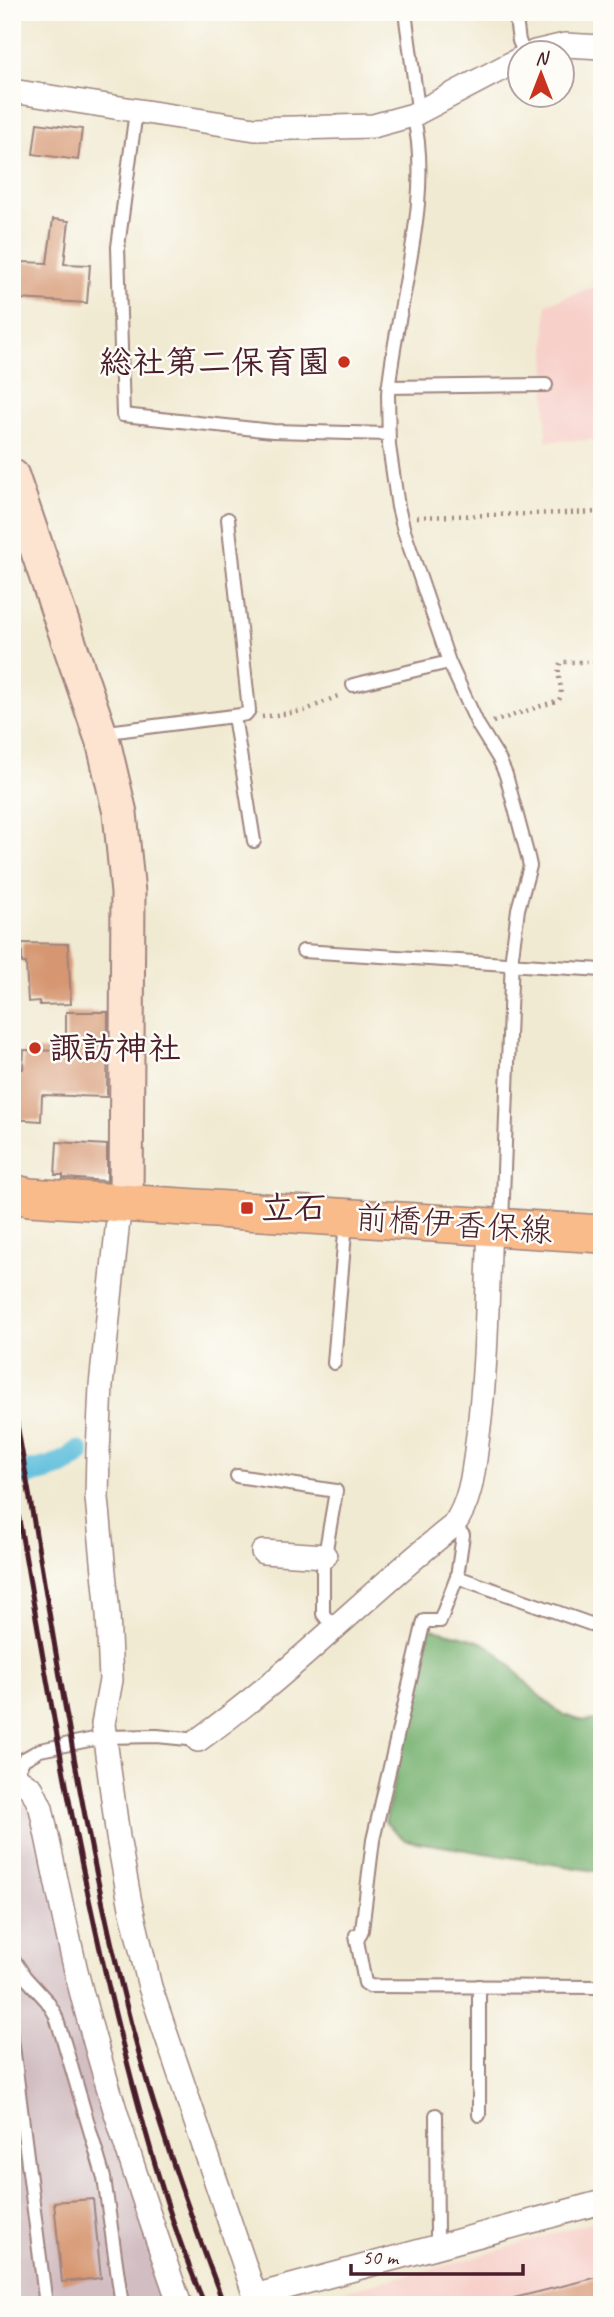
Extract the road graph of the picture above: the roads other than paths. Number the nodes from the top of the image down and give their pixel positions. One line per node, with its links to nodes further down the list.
1 (405, 12): 9 (lane)
2 (515, 12): 3 (lane)
3 (519, 38)
4 (576, 46): 5 (street)
5 (602, 47)
6 (505, 67): 9 (street)
7 (12, 91): 8 (street)
8 (136, 111): 9 (street); 12 (lane)
9 (417, 113): 11 (lane)
10 (546, 385): 11 (lane)
11 (388, 387): 12 (lane)
12 (388, 434): 15 (lane)
13 (12, 476): 18 (main road)
14 (228, 519): 17 (lane)
15 (449, 662): 16 (lane); 21 (lane)
16 (353, 685)
17 (240, 715): 18 (lane); 19 (lane)
18 (100, 734): 24 (main road)
19 (254, 841)
20 (303, 951): 21 (lane)
21 (511, 964): 22 (lane); 26 (lane)
22 (602, 970)
23 (12, 1193): 24 (main road, 前橋伊香保線)
24 (126, 1203): 25 (main road, 前橋伊香保線); 36 (street)
25 (346, 1217): 26 (main road, 前橋伊香保線); 28 (lane)
26 (496, 1226): 27 (main road, 前橋伊香保線); 30 (street)
27 (602, 1234)
28 (334, 1363)
29 (237, 1476): 32 (lane)
30 (453, 1526): 33 (lane); 34 (street)
31 (263, 1552): 32 (street)
32 (325, 1556): 34 (lane)
33 (457, 1577): 35 (lane); 40 (lane)
34 (334, 1628): 37 (street)
35 (602, 1628)
36 (104, 1737): 37 (lane); 38 (lane); 49 (street)
37 (198, 1740)
38 (13, 1777): 52 (street)
39 (355, 1927): 40 (lane)
40 (357, 1941): 42 (lane)
41 (14, 1966): 51 (lane)
42 (479, 1986): 43 (lane); 46 (lane)
43 (602, 1987)
44 (12, 2038): 50 (lane)
45 (436, 2115): 48 (lane)
46 (479, 2115)
47 (602, 2202): 48 (street)
48 (440, 2247): 49 (street)
49 (256, 2300)
50 (46, 2305)
51 (122, 2305)
52 (180, 2305)

